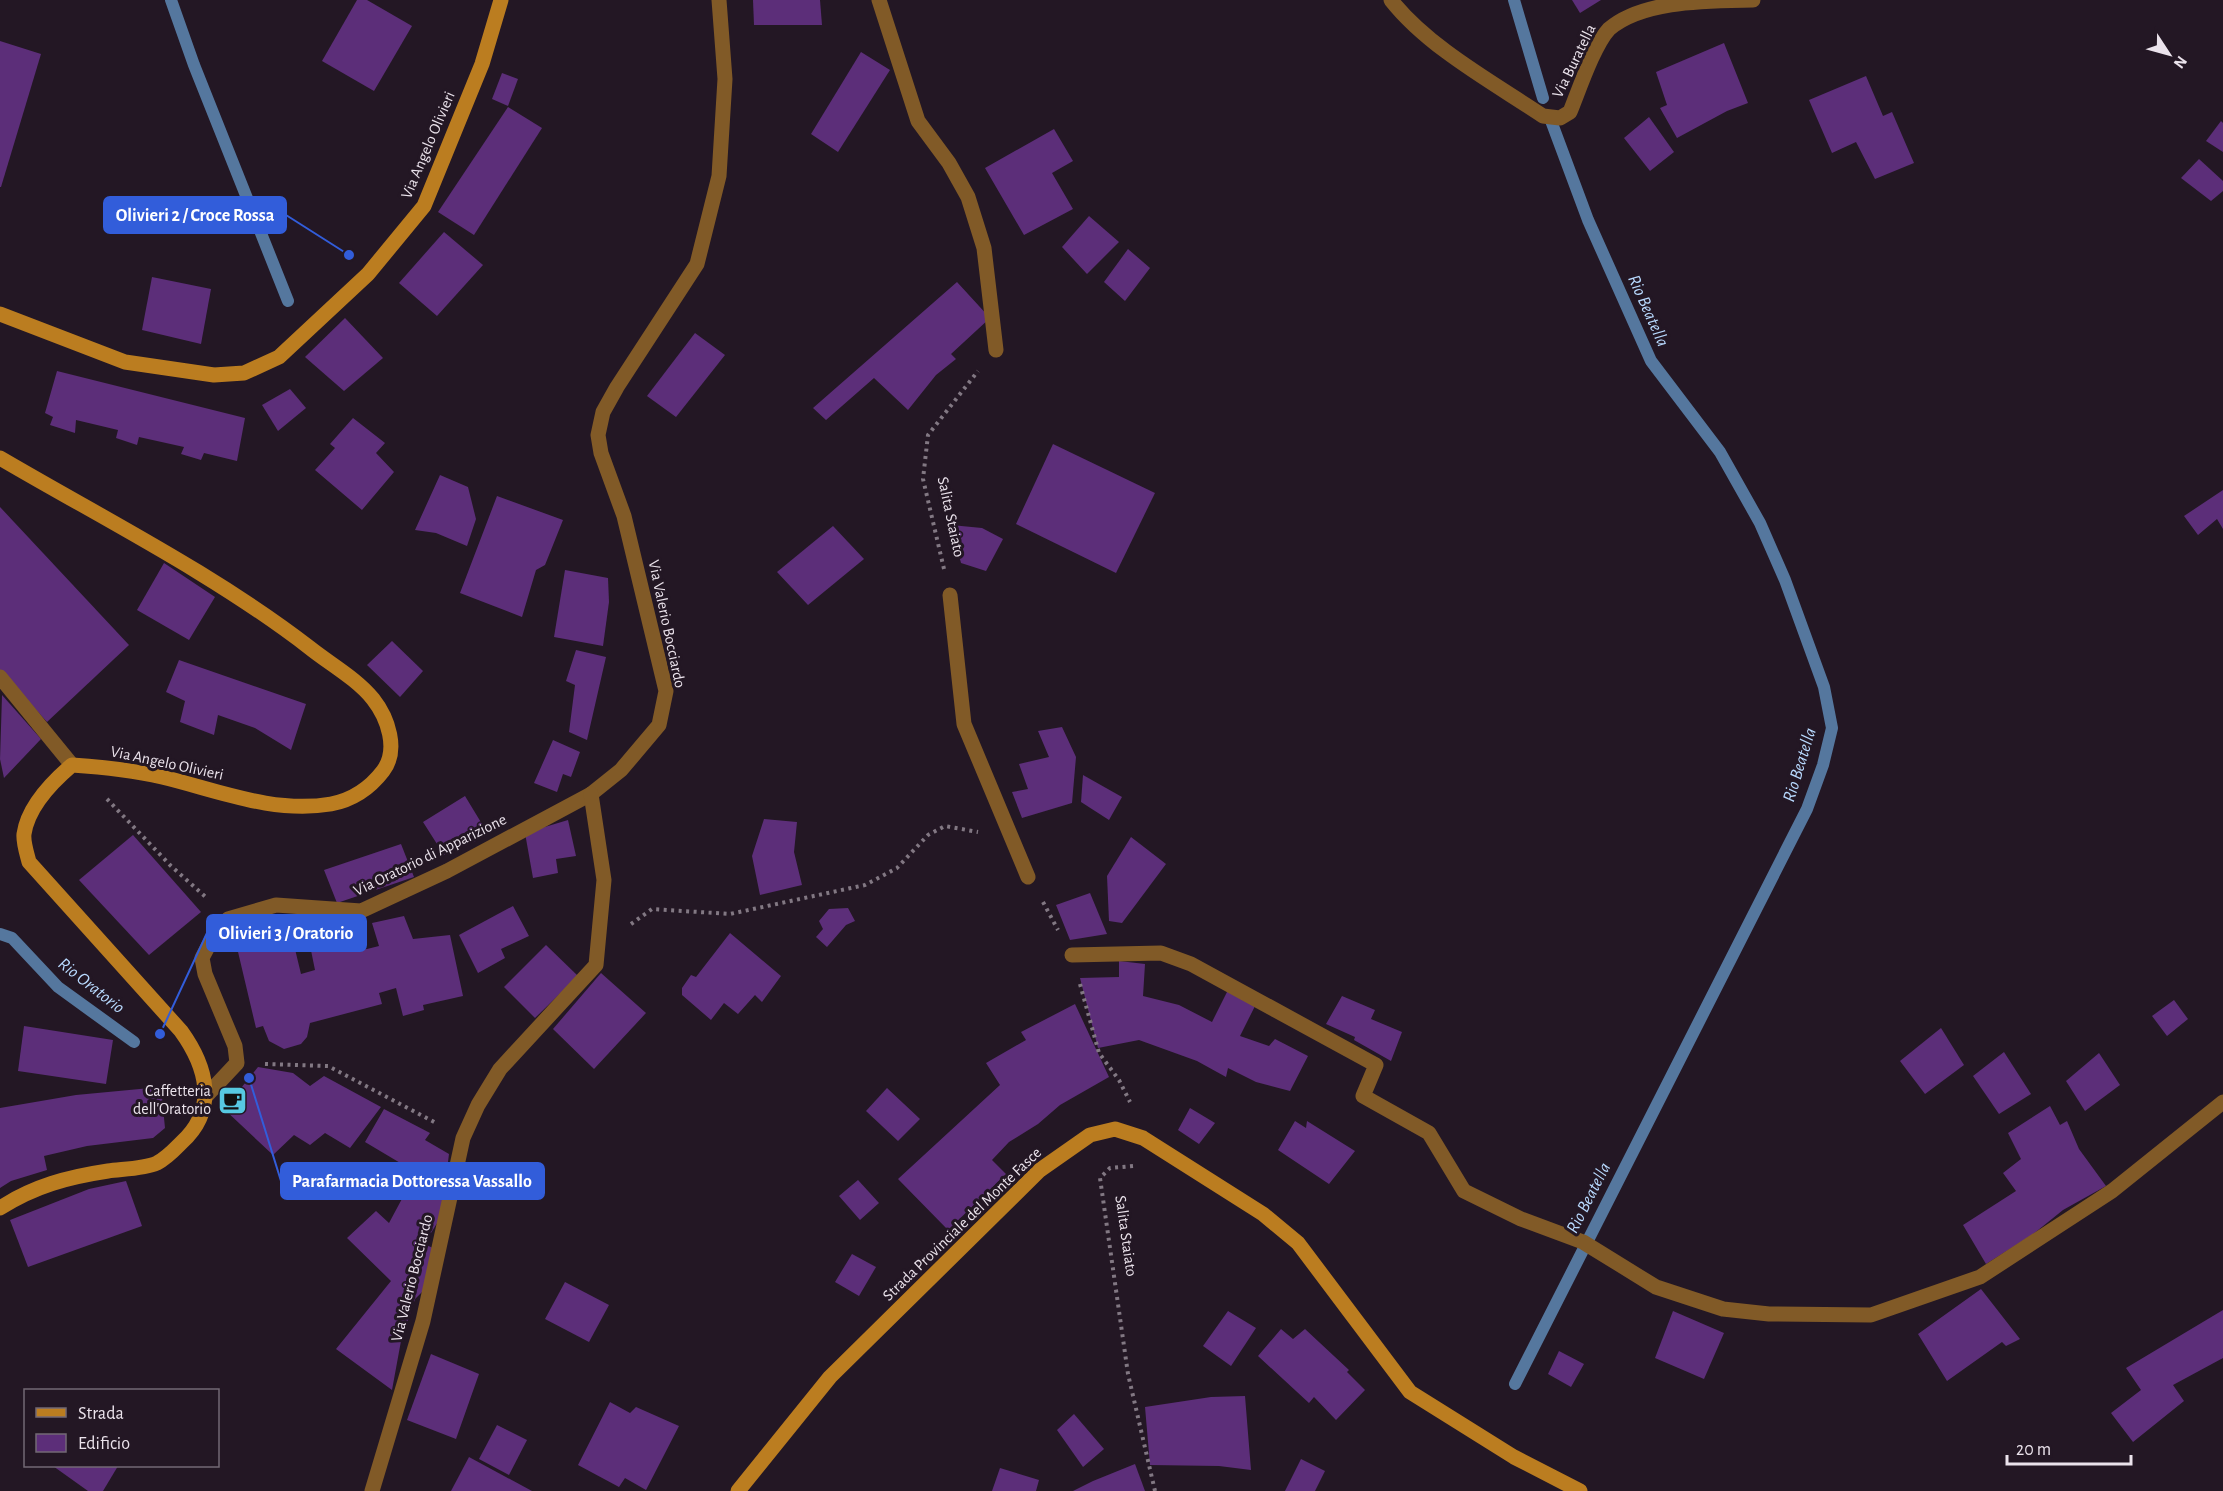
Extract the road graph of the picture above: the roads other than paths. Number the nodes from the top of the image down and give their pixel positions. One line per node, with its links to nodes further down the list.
1 (501, 0): 6 (main road, Via Angelo Olivieri)
2 (719, 0): 12 (street, Via Valerio Bocciardo)
3 (879, 0): 7 (street)
4 (1390, 0): 5 (street, Via Buratella)
5 (1753, 0)
6 (0, 314)
7 (996, 350)
8 (0, 458): 11 (main road, Via Angelo Olivieri)
9 (950, 595): 13 (street)
10 (0, 677): 11 (street)
11 (72, 765): 15 (main road)
12 (591, 794): 15 (street, Via Oratorio di Apparizione); 18 (street, Via Valerio Bocciardo)
13 (1028, 877)
14 (1072, 955): 16 (street)
15 (207, 1095): 17 (main road)
16 (2223, 1102)
17 (0, 1208)
18 (372, 1491)
19 (738, 1491): 20 (main road, Strada Provinciale del Monte Fasce)
20 (1580, 1491)

